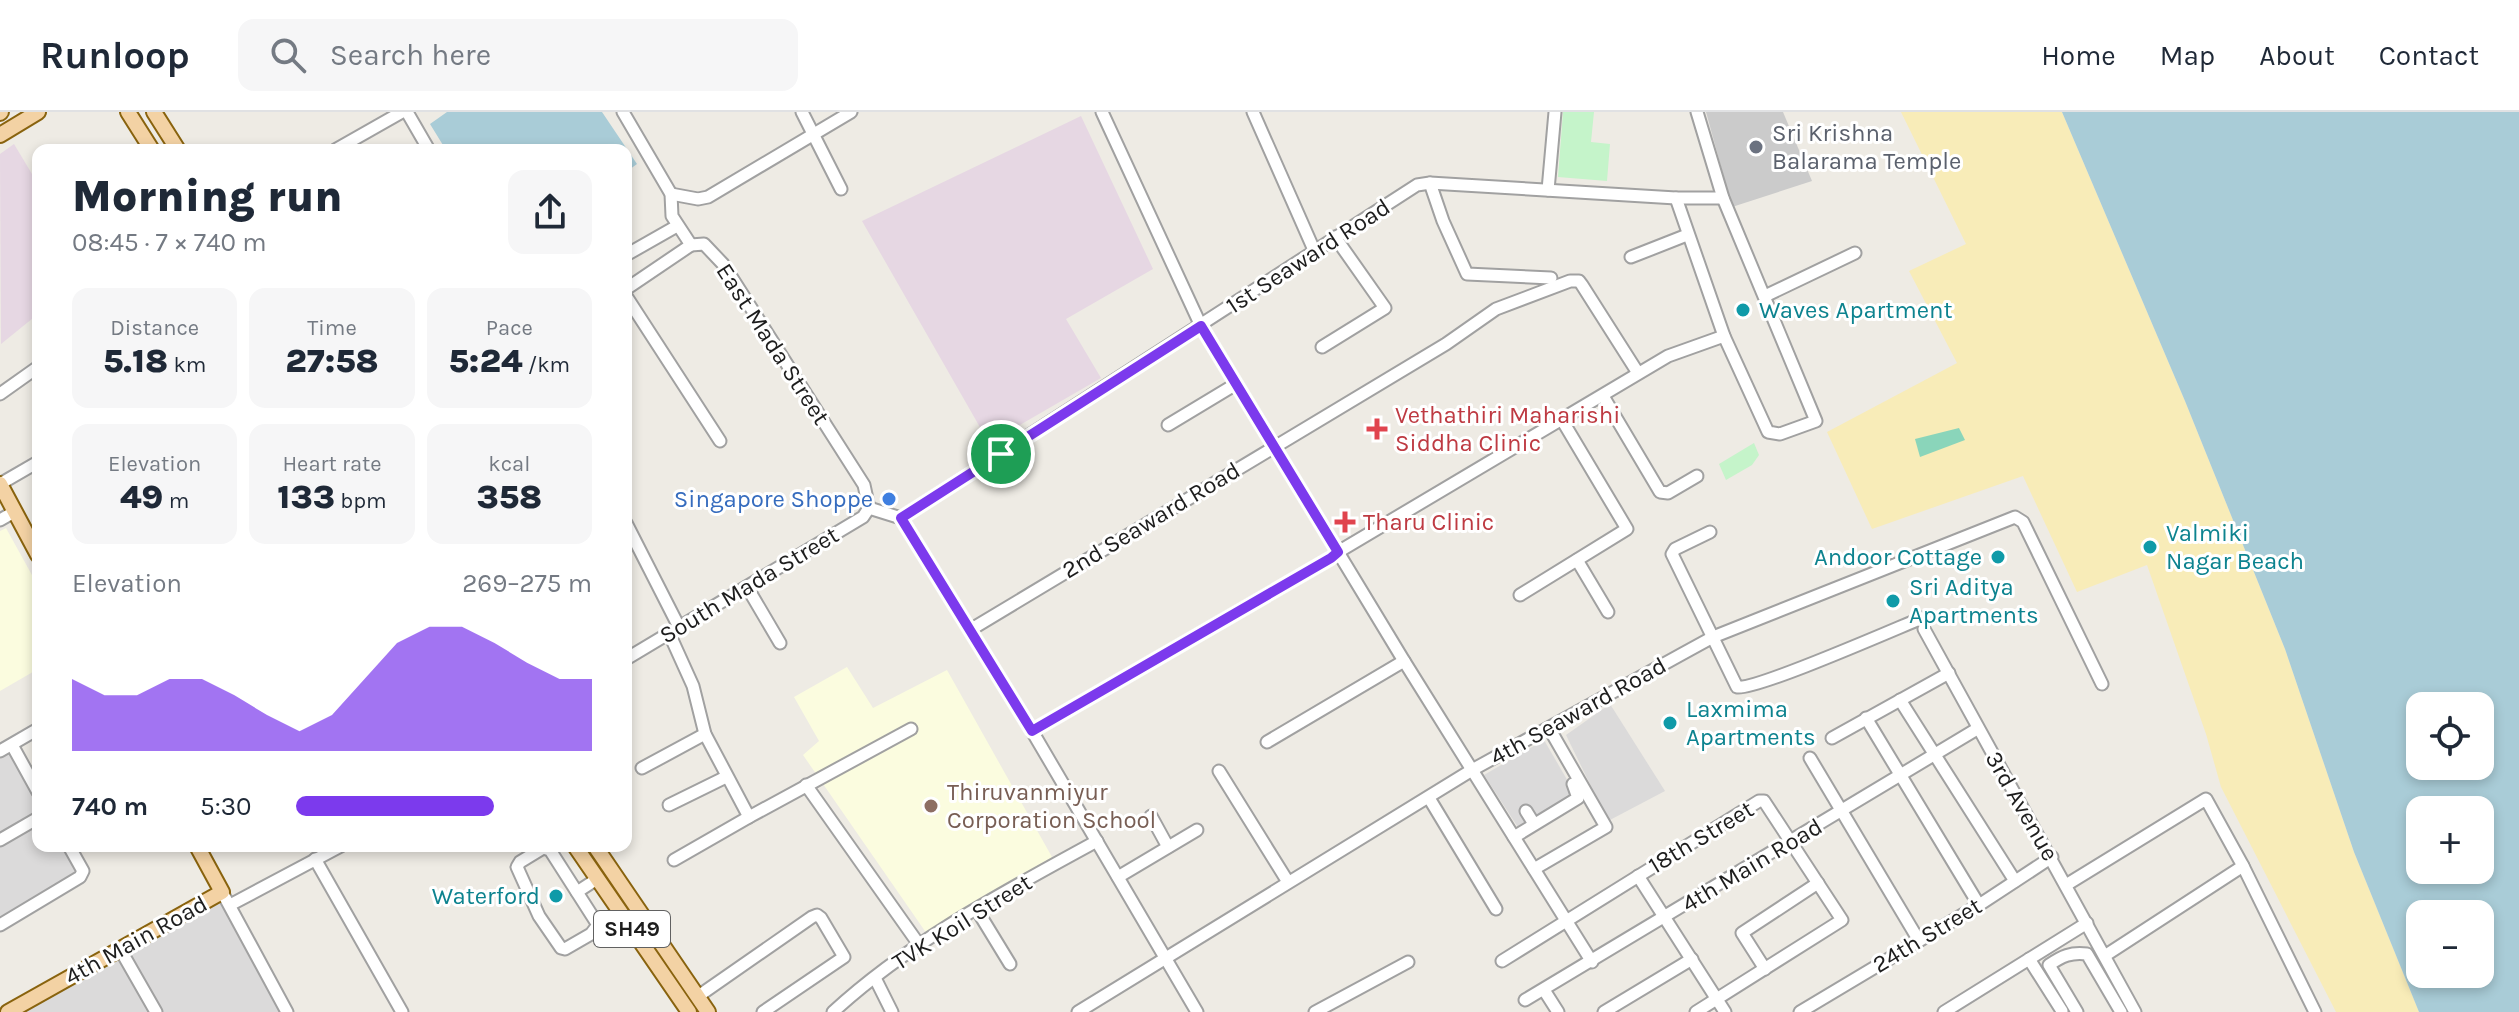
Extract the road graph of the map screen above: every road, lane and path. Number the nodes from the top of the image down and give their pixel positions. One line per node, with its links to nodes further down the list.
1 (38, 112): 13 (main road)
2 (128, 112): 14 (main road)
3 (154, 112): 15 (main road)
4 (405, 112): 16 (street); 17 (street)
5 (623, 112): 21 (street, East Mada Street)
6 (802, 112): 12 (street)
7 (851, 112): 12 (street)
8 (1102, 112): 36 (street)
9 (1253, 112): 28 (street)
10 (1555, 112): 20 (street)
11 (1697, 112): 23 (street)
12 (814, 132): 19 (street); 21 (street)
13 (0, 135)
14 (148, 144)
15 (174, 144)
16 (346, 144)
17 (425, 144)
18 (1430, 183): 20 (street, 1st Seaward Road); 26 (street, 1st Seaward Road); 32 (street)
19 (841, 189)
20 (1548, 190): 22 (street, 1st Seaward Road)
21 (671, 194): 24 (street, East Mada Street)
22 (1676, 198): 23 (street, 1st Seaward Road); 25 (street)
23 (1723, 198): 34 (street)
24 (677, 226): 27 (street, East Mada Street); 29 (street)
25 (1687, 235): 31 (street); 37 (street)
26 (1335, 237): 28 (street, 1st Seaward Road); 38 (street)
27 (691, 245): 33 (street); 51 (street, East Mada Street)
28 (1314, 250): 36 (street, 1st Seaward Road)
29 (632, 252)
30 (1855, 253): 34 (street)
31 (1631, 257)
32 (1551, 278)
33 (632, 285)
34 (1765, 296): 37 (street)
35 (632, 305): 46 (street)
36 (1201, 326): 41 (street); 53 (street, 1st Seaward Road)
37 (1724, 336): 40 (street)
38 (1322, 347)
39 (32, 371): 42 (street)
40 (1638, 373): 43 (street); 47 (street, 2nd Seaward Road)
41 (1236, 384): 45 (street); 47 (street)
42 (0, 394)
43 (1603, 396): 44 (street); 49 (street)
44 (1562, 420): 58 (street); 59 (street)
45 (1168, 425)
46 (720, 441)
47 (1273, 446): 58 (street); 64 (street, 2nd Seaward Road)
48 (32, 465): 50 (street)
49 (1697, 476)
50 (0, 484): 52 (main road)
51 (869, 508): 53 (street); 60 (street, South Mada Street)
52 (14, 512): 54 (street); 57 (main road)
53 (901, 518): 64 (street)
54 (0, 520)
55 (1710, 532): 65 (street)
56 (632, 536): 63 (street)
57 (32, 544)
58 (1338, 552): 68 (street); 76 (street)
59 (1577, 560): 61 (street); 62 (street)
60 (747, 587): 63 (street, South Mada Street); 66 (street)
61 (1520, 595)
62 (1608, 612)
63 (674, 630): 67 (street, South Mada Street); 78 (street)
64 (970, 630): 76 (street)
65 (1713, 637): 69 (street, 3rd Avenue); 70 (street, 4th Seaward Road); 75 (street, 4th Seaward Road)
66 (780, 643)
67 (632, 655)
68 (1404, 661): 80 (street); 86 (street)
69 (1949, 673): 71 (street); 74 (street, 3rd Avenue)
70 (2102, 684)
71 (1900, 700): 72 (street); 83 (street)
72 (1866, 718): 79 (street); 88 (street)
73 (911, 729): 91 (street)
74 (1977, 729): 83 (street, 4th Main Road); 113 (street, 3rd Avenue)
75 (1545, 730): 86 (street, 4th Seaward Road); 99 (street); 117 (street)
76 (1032, 731): 103 (street)
77 (32, 733): 81 (street)
78 (705, 734): 85 (street); 89 (street)
79 (1832, 738)
80 (1267, 742)
81 (12, 745): 82 (street); 90 (street)
82 (0, 751)
83 (1934, 755): 88 (street, 4th Main Road); 121 (street)
84 (1810, 758): 95 (street)
85 (642, 768)
86 (1472, 770): 92 (street, 4th Seaward Road); 101 (street)
87 (1219, 771): 122 (street)
88 (1900, 776): 95 (street, 4th Main Road); 127 (street)
89 (726, 777): 93 (street); 97 (street)
90 (32, 781)
91 (806, 785): 97 (street); 135 (street)
92 (1429, 798): 122 (street, 4th Seaward Road); 128 (street)
93 (669, 805)
94 (1526, 811): 99 (street)
95 (1841, 811): 104 (street, 4th Main Road); 134 (street)
96 (1151, 816): 105 (street)
97 (749, 817): 115 (street)
98 (32, 821): 102 (street)
99 (1534, 824): 101 (street)
100 (1197, 830): 105 (street)
101 (1514, 837): 117 (street)
102 (0, 840)
103 (1097, 841): 120 (street); 129 (street, TVK Koil Street)
104 (1791, 842): 119 (street, 18th Street); 123 (street); 130 (street, 4th Main Road)
105 (1168, 847): 120 (street)
106 (72, 852): 133 (street)
107 (200, 852): 126 (main road)
108 (329, 852): 114 (street)
109 (540, 852): 125 (street)
110 (551, 852): 125 (street)
111 (579, 852): 118 (main road, SH49)
112 (599, 852): 150 (main road, SH49)
113 (2052, 857): 121 (street, 24th Street); 124 (street, 3rd Avenue)
114 (315, 859): 126 (street); 158 (street)
115 (674, 860)
116 (2243, 866): 124 (street); 137 (street); 176 (street)
117 (1534, 869): 131 (street)
118 (595, 876): 125 (street); 159 (main road, SH49)
119 (1638, 876): 130 (street); 131 (street)
120 (1118, 877): 139 (street)
121 (2015, 881): 127 (street, 24th Street)
122 (1288, 882): 139 (street, 4th Seaward Road)
123 (1818, 883): 146 (street); 146 (street)
124 (2066, 885): 132 (street, 3rd Avenue)
125 (575, 889)
126 (226, 898): 136 (main road, 4th Main Road); 157 (street)
127 (1979, 905): 134 (street, 24th Street)
128 (1496, 909)
129 (977, 910): 135 (street, TVK Koil Street); 145 (street)
130 (1665, 918): 140 (street); 144 (street, 4th Main Road)
131 (1567, 920): 142 (street); 144 (street)
132 (2087, 923): 137 (street); 141 (street)
133 (0, 925)
134 (1918, 939): 171 (street, 24th Street)
135 (920, 946): 147 (street, TVK Koil Street)
136 (120, 949): 155 (main road, 4th Main Road); 156 (street)
137 (2104, 952): 138 (street); 148 (street)
138 (2089, 958): 153 (street); 173 (street)
139 (1165, 959): 164 (street, 4th Seaward Road); 165 (street)
140 (1692, 959): 151 (street); 168 (street)
141 (2029, 959): 154 (street); 172 (street)
142 (1502, 961)
143 (1408, 962): 166 (street)
144 (1592, 962): 149 (street, 4th Main Road)
145 (1010, 964)
146 (1765, 969): 151 (street)
147 (875, 978): 162 (street, TVK Koil Street); 163 (street)
148 (2120, 986): 153 (street); 175 (street)
149 (1544, 990): 152 (street, 4th Main Road); 167 (street)
150 (697, 997): 160 (main road, SH49); 161 (street)
151 (1717, 999): 169 (street); 170 (street)
152 (1525, 1000)
153 (2117, 1005): 174 (street)
154 (2062, 1011)
155 (8, 1012)
156 (156, 1012)
157 (287, 1012)
158 (402, 1012)
159 (689, 1012)
160 (708, 1012)
161 (763, 1012)
162 (833, 1012)
163 (892, 1012)
164 (1078, 1012)
165 (1197, 1012)
166 (1315, 1012)
167 (1558, 1012)
168 (1604, 1012)
169 (1696, 1012)
170 (1725, 1012)
171 (1800, 1012)
172 (1944, 1012)
173 (2077, 1012)
174 (2106, 1012)
175 (2135, 1012)
176 (2315, 1012)

